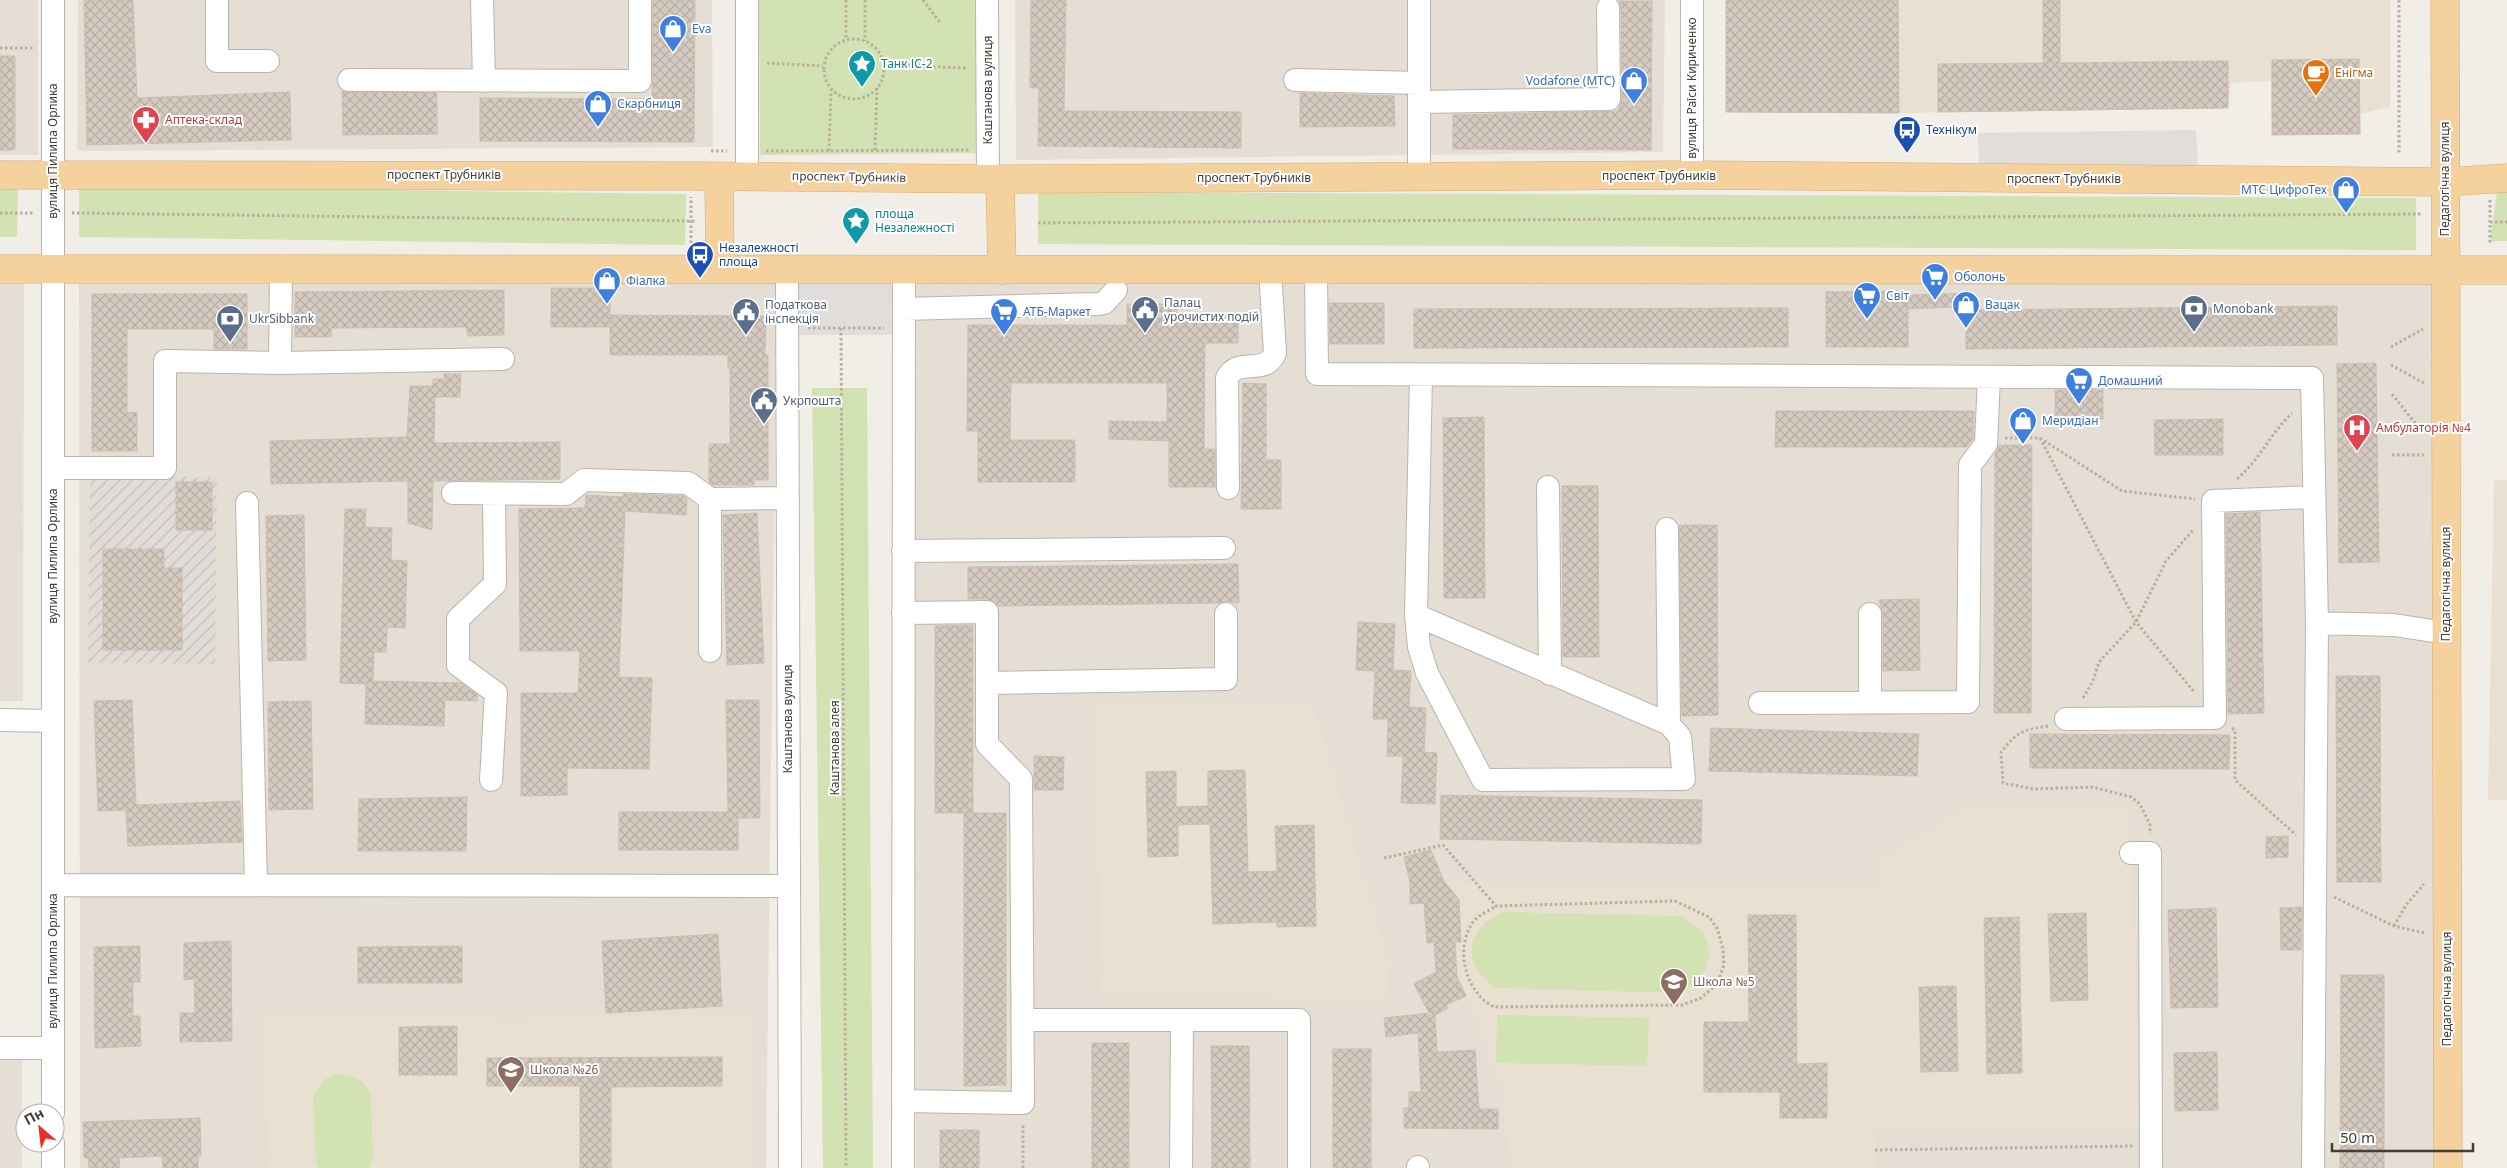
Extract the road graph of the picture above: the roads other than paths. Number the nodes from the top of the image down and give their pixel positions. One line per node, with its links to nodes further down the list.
1 (53, 0): 17 (street, вулиця Пилипа Орлика)
2 (217, 0): 11 (street)
3 (482, 0): 13 (street)
4 (640, 0): 13 (street)
5 (748, 0): 20 (street)
6 (987, 0): 22 (street, Каштанова вулиця)
7 (1419, 0): 15 (street)
8 (1692, 0): 18 (street, вулиця Раїси Кириченко)
9 (2445, 0): 23 (main road, Педагогічна вулиця)
10 (1608, 8): 15 (street)
11 (268, 61)
12 (349, 80): 13 (street)
13 (484, 80)
14 (1295, 80): 15 (street)
15 (1419, 93): 21 (street)
16 (0, 174): 17 (main road, проспект Трубників)
17 (53, 175): 19 (main road, проспект Трубників); 26 (street, вулиця Пилипа Орлика)
18 (1692, 175): 21 (main road, проспект Трубників); 23 (main road, проспект Трубників)
19 (719, 176): 20 (main road, проспект Трубників); 29 (main road)
20 (747, 176): 22 (main road, проспект Трубників)
21 (1419, 177): 22 (main road, проспект Трубників)
22 (994, 179): 32 (main road)
23 (2445, 182): 24 (main road, проспект Трубників); 34 (main road, Педагогічна вулиця)
24 (2499, 187)
25 (0, 269): 26 (main road)
26 (53, 269): 28 (main road); 42 (street, вулиця Пилипа Орлика)
27 (1270, 269): 32 (main road); 33 (main road); 44 (street)
28 (281, 270): 29 (main road); 39 (street)
29 (720, 270): 30 (main road)
30 (787, 270): 31 (main road); 48 (street, Каштанова вулиця)
31 (904, 270): 32 (main road); 37 (street)
32 (1002, 270)
33 (1316, 270): 34 (main road); 40 (street)
34 (2446, 270): 35 (main road); 59 (main road, Педагогічна вулиця)
35 (2507, 270)
36 (1116, 290): 37 (street)
37 (904, 318): 53 (street)
38 (503, 359): 39 (street)
39 (280, 362): 42 (street)
40 (1421, 375): 41 (street); 57 (street)
41 (1989, 377): 47 (street); 64 (street)
42 (53, 468): 67 (street, вулиця Пилипа Орлика)
43 (1548, 487): 61 (street)
44 (1228, 488)
45 (453, 493): 46 (street)
46 (494, 494): 49 (street); 69 (street)
47 (2314, 497): 58 (street); 65 (street)
48 (788, 498): 49 (street); 73 (street, Каштанова вулиця)
49 (710, 499): 60 (street)
50 (247, 503): 72 (street)
51 (1667, 529): 68 (street)
52 (1224, 548): 53 (street)
53 (904, 551): 54 (street)
54 (903, 612): 62 (street); 78 (street)
55 (1226, 614): 62 (street)
56 (1870, 614): 64 (street)
57 (1416, 615): 61 (street); 68 (street)
58 (2317, 623): 59 (street); 87 (street)
59 (2446, 633): 88 (main road, Педагогічна вулиця)
60 (710, 652)
61 (1550, 674): 68 (street)
62 (988, 683): 74 (street)
63 (1760, 702): 64 (street)
64 (1870, 702)
65 (2066, 719)
66 (0, 720): 67 (street)
67 (53, 721): 71 (street, вулиця Пилипа Орлика)
68 (1669, 724)
69 (491, 780)
70 (2140, 853): 86 (street)
71 (53, 885): 72 (street); 77 (street, вулиця Пилипа Орлика)
72 (256, 885): 73 (street)
73 (789, 886): 82 (street, Каштанова вулиця)
74 (1022, 1020): 75 (street); 78 (street)
75 (1182, 1020): 84 (street); 85 (street)
76 (0, 1048): 77 (street)
77 (53, 1048): 79 (street, вулиця Пилипа Орлика)
78 (903, 1101): 83 (street)
79 (53, 1103)
80 (53, 1153): 81 (street)
81 (53, 1168)
82 (790, 1168)
83 (903, 1168)
84 (1181, 1168)
85 (1299, 1168)
86 (2151, 1168)
87 (2313, 1168)
88 (2448, 1168)

